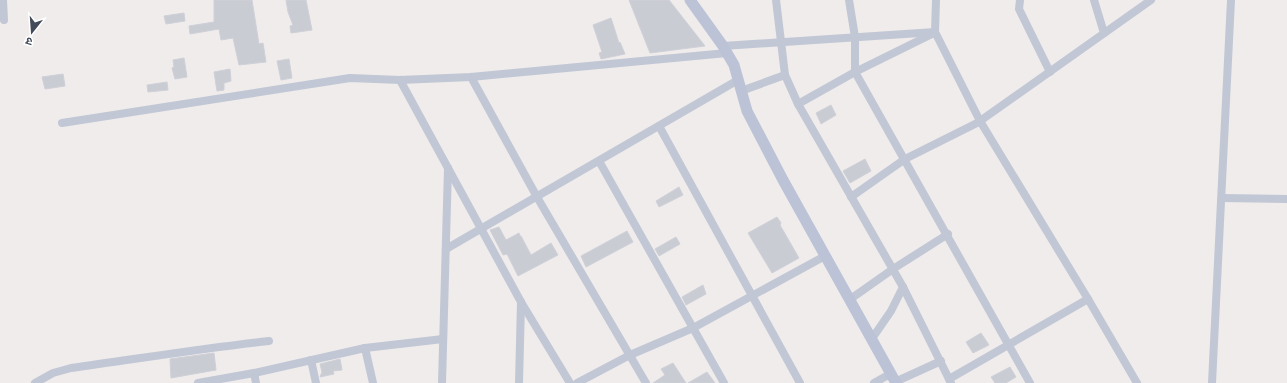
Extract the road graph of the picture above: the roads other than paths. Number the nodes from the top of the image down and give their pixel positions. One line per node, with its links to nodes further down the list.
1 (3, 0): 10 (street)
2 (690, 0): 15 (street)
3 (776, 0): 14 (street)
4 (849, 0): 13 (street)
5 (936, 0): 11 (street)
6 (1020, 0): 17 (street)
7 (1094, 0): 12 (street)
8 (1151, 0): 12 (street)
9 (1231, 0): 31 (street)
10 (4, 20)
11 (935, 32): 13 (street); 16 (street); 23 (street)
12 (1104, 34): 17 (street)
13 (855, 37): 14 (street); 16 (street)
14 (781, 42): 15 (street); 18 (street)
15 (725, 49): 19 (street); 21 (street)
16 (855, 72): 22 (street); 26 (street)
17 (1050, 72): 23 (street)
18 (785, 75): 21 (street); 22 (street)
19 (471, 77): 20 (street); 29 (street)
20 (400, 80): 24 (street); 28 (street)
21 (740, 85): 25 (street); 36 (street)
22 (798, 104): 30 (street)
23 (980, 120): 26 (street); 40 (street)
24 (62, 123)
25 (659, 126): 27 (street); 39 (street)
26 (905, 159): 30 (street); 34 (street)
27 (599, 161): 29 (street); 43 (street)
28 (448, 168): 33 (street); 35 (street)
29 (537, 197): 33 (street); 49 (street)
30 (851, 197): 37 (street)
31 (1222, 198): 32 (street); 55 (street)
32 (1287, 200)
33 (481, 229): 35 (street); 42 (street)
34 (948, 234): 37 (street); 47 (street)
35 (446, 250): 44 (street)
36 (825, 256): 39 (street); 41 (street)
37 (893, 269): 38 (street); 41 (street)
38 (903, 287): 46 (street); 51 (street)
39 (752, 296): 43 (street); 67 (street)
40 (1088, 299): 47 (street); 70 (street)
41 (849, 300): 46 (street)
42 (521, 302): 62 (street); 63 (street)
43 (693, 328): 49 (street); 66 (street)
44 (443, 338): 48 (street); 61 (street)
45 (269, 340): 56 (street)
46 (871, 340): 53 (street)
47 (1009, 345): 54 (street); 69 (street)
48 (365, 348): 50 (street); 60 (street)
49 (630, 355): 64 (street); 65 (street)
50 (311, 360): 52 (street); 59 (street)
51 (941, 361): 53 (street); 54 (street)
52 (254, 373): 57 (street); 58 (street)
53 (893, 380): 68 (street)
54 (950, 381)
55 (1212, 382)
56 (35, 383)
57 (198, 383)
58 (256, 383)
59 (316, 383)
60 (373, 383)
61 (442, 383)
62 (519, 383)
63 (570, 383)
64 (577, 383)
65 (646, 383)
66 (724, 383)
67 (800, 383)
68 (874, 383)
69 (1030, 383)
70 (1137, 383)

